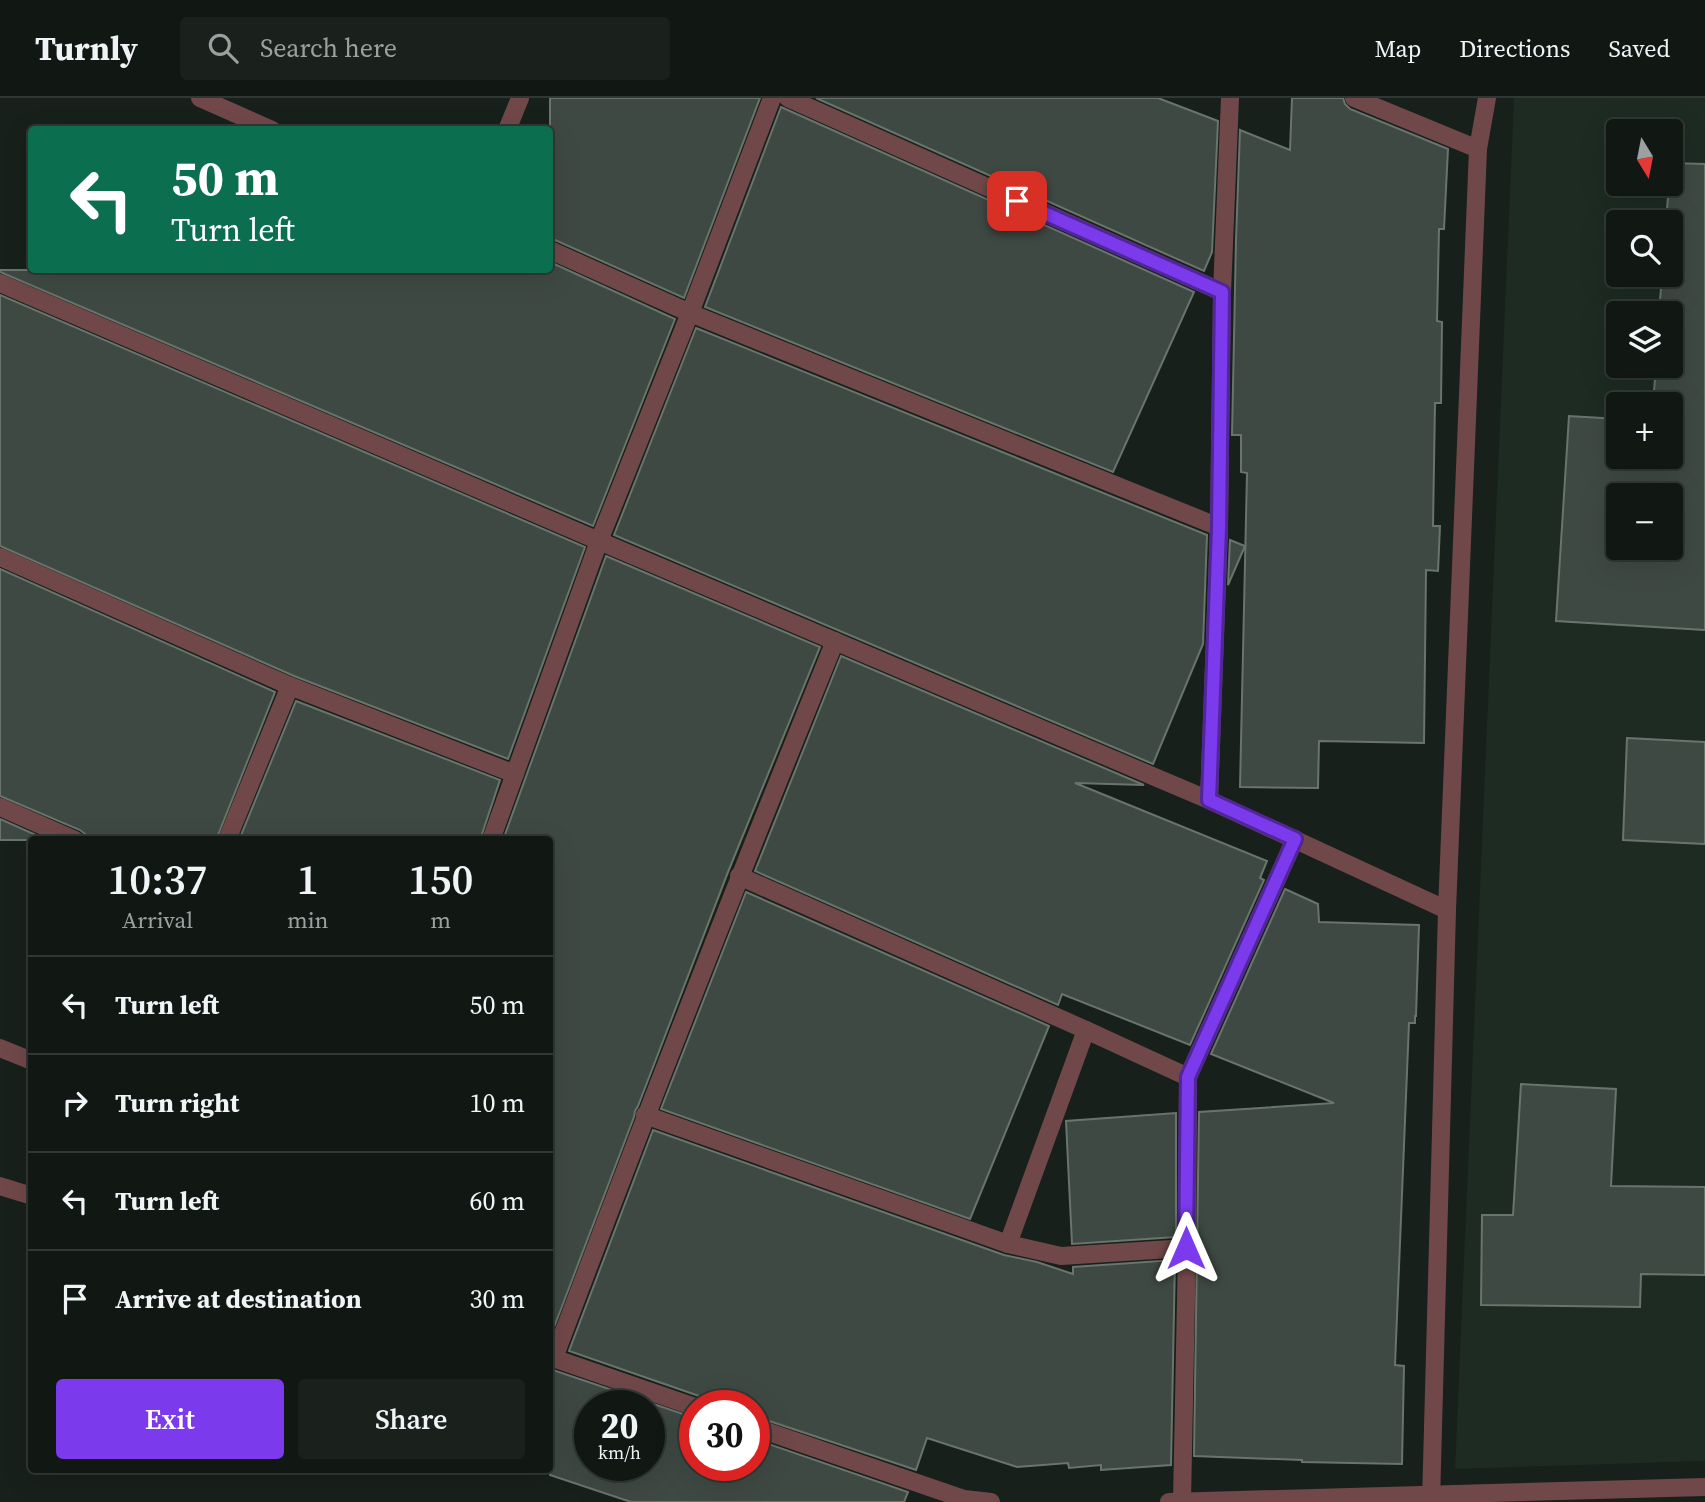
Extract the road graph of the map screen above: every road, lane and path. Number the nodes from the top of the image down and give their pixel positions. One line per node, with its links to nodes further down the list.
1 (200, 98): 8 (street)
2 (520, 98): 9 (street)
3 (772, 98): 14 (street)
4 (788, 98): 13 (street)
5 (1230, 98): 13 (street)
6 (1354, 98): 10 (street)
7 (1487, 98): 10 (street)
8 (263, 126)
9 (510, 126)
10 (1478, 149): 28 (street)
11 (553, 251): 14 (street)
12 (0, 283): 16 (street)
13 (1222, 292): 15 (street)
14 (690, 313): 15 (street); 16 (street)
15 (1219, 527): 21 (street)
16 (599, 541): 18 (street); 20 (street)
17 (0, 557): 19 (street)
18 (835, 641): 21 (street); 27 (street)
19 (290, 686): 20 (street); 24 (street)
20 (514, 774): 25 (street)
21 (1209, 800): 26 (street)
22 (0, 807): 23 (street)
23 (66, 836)
24 (229, 836)
25 (492, 836)
26 (1295, 839): 28 (street); 32 (street)
27 (739, 876): 29 (street); 33 (street)
28 (1447, 910): 43 (street)
29 (1086, 1030): 32 (street); 36 (street)
30 (0, 1048): 31 (street)
31 (28, 1059)
32 (1188, 1077): 37 (street)
33 (645, 1115): 36 (street); 38 (street)
34 (0, 1186): 35 (street)
35 (28, 1195)
36 (1008, 1244): 37 (street)
37 (1186, 1248): 47 (street)
38 (553, 1355)
39 (553, 1358): 40 (street)
40 (679, 1402)
41 (770, 1433): 44 (street)
42 (1705, 1487): 43 (street)
43 (1431, 1498): 47 (street)
44 (964, 1501): 45 (street)
45 (991, 1502)
46 (1168, 1502): 47 (street)
47 (1182, 1502)

